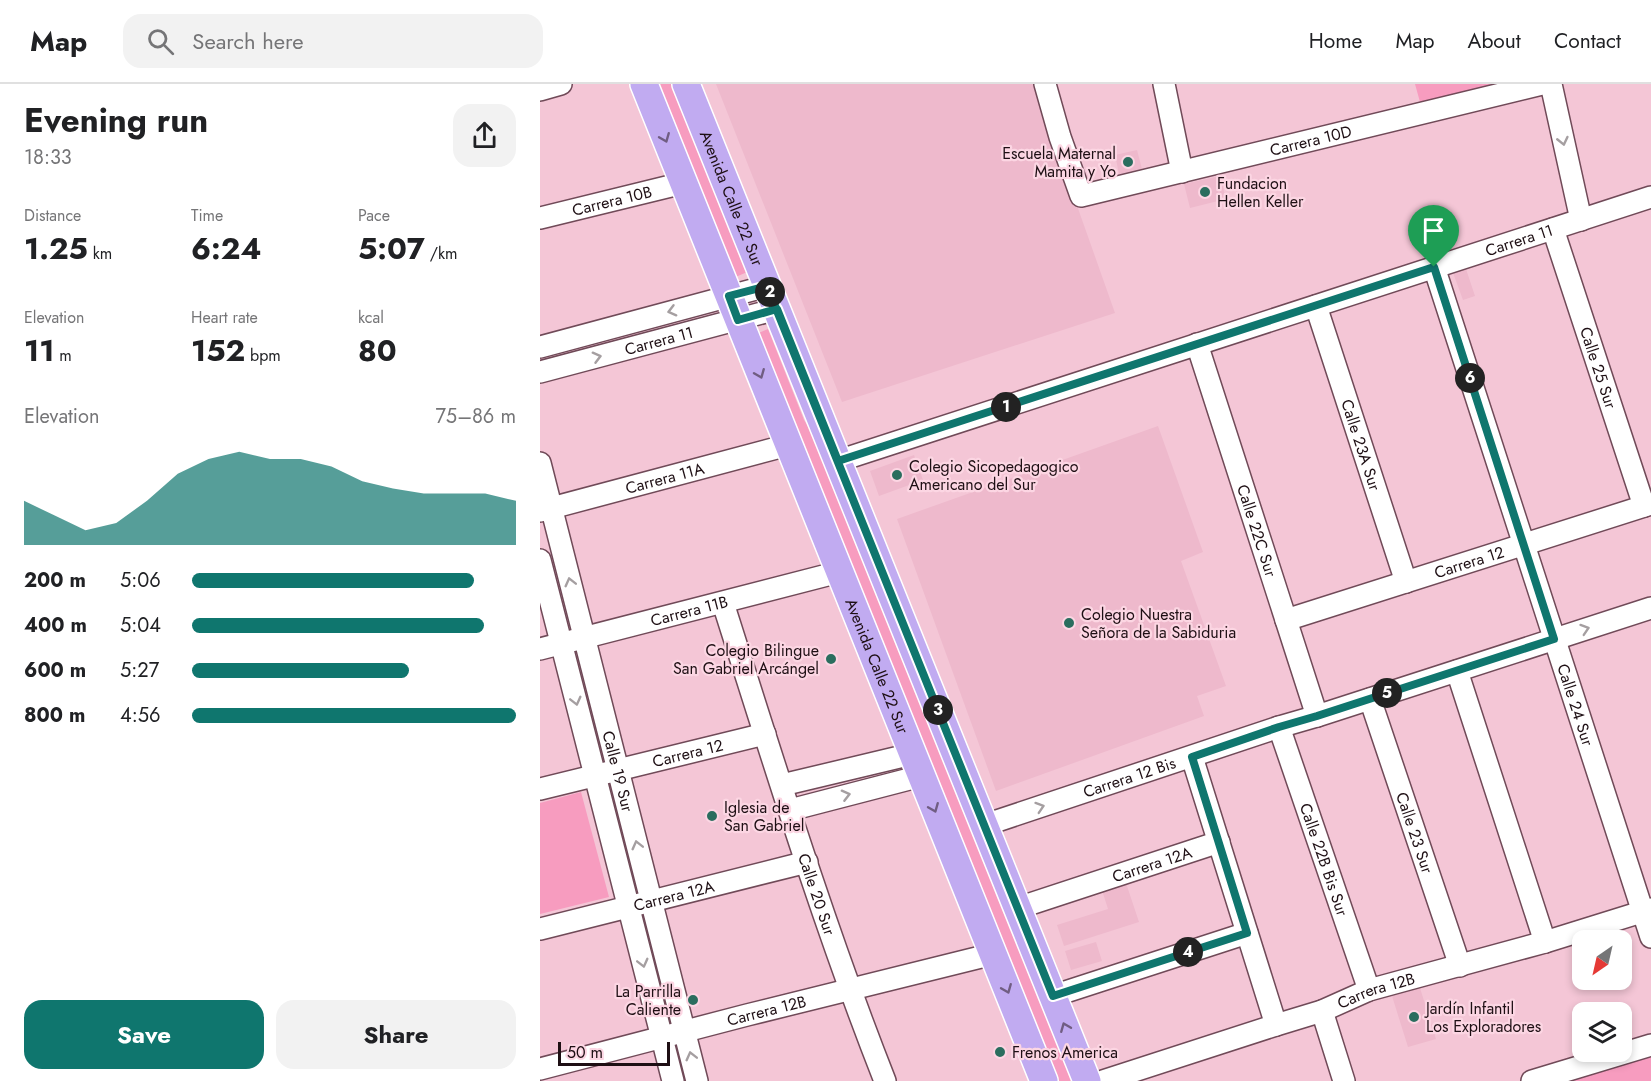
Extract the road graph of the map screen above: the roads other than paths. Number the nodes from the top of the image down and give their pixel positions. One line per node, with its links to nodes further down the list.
1 (561, 84): 8 (street)
2 (644, 84): 10 (main road, Avenida Calle 22 Sur, one-way to 10)
3 (686, 84): 16 (main road, Avenida Calle 22 Sur)
4 (1045, 84): 9 (street, Carrera 10D)
5 (1164, 84): 9 (street)
6 (1542, 84): 9 (street, Carrera 10D)
7 (1551, 84): 13 (street, one-way to 13)
8 (540, 90)
9 (1182, 172)
10 (683, 183): 12 (street, Carrera 10B); 18 (main road, Avenida Calle 22 Sur)
11 (1651, 197): 13 (street, Carrera 11)
12 (540, 219)
13 (1581, 220): 14 (street, Carrera 11)
14 (1553, 229): 15 (street, Carrera 11); 25 (street, Calle 25 Sur)
15 (1434, 267): 17 (street, Carrera 11); 27 (street, Calle 24 Sur)
16 (772, 298): 18 (street, Carrera 11); 23 (main road, Avenida Calle 22 Sur)
17 (1316, 306): 19 (street, Carrera 11); 30 (street, Calle 23A Sur)
18 (734, 308): 20 (street, Carrera 11, one-way to 20); 21 (street, Carrera 11, one-way to 18); 22 (main road, Avenida Calle 22 Sur, one-way to 22)
19 (1197, 344): 23 (street, Carrera 11); 33 (street, Calle 22C Sur)
20 (540, 347)
21 (540, 372)
22 (788, 446): 26 (street, Carrera 11A); 29 (main road, Avenida Calle 22 Sur)
23 (838, 461): 50 (main road, Avenida Calle 22 Sur)
24 (540, 463): 26 (street, Calle 19 Sur)
25 (1647, 505): 27 (street, Carrera 12)
26 (546, 509): 34 (street, Calle 19 Sur, one-way to 26)
27 (1524, 544): 30 (street, Carrera 12); 35 (street, Calle 24 Sur)
28 (540, 560): 36 (street, Calle 19 Sur)
29 (839, 572): 31 (street, Carrera 11B); 44 (main road, Avenida Calle 22 Sur)
30 (1406, 582): 33 (street, Carrera 12)
31 (723, 603): 34 (street, Carrera 11B); 42 (street, Calle 20 Sur)
32 (1651, 608): 35 (street, Carrera 12 Bis, one-way to 32)
33 (1286, 620): 40 (street, Calle 22C Sur)
34 (584, 639): 36 (street, Carrera 11B); 45 (street, Calle 19 Sur)
35 (1554, 639): 38 (street, Carrera 12 Bis); 56 (street, Calle 24 Sur)
36 (562, 644): 37 (street, Carrera 11B); 46 (street, Calle 19 Sur, one-way to 46)
37 (540, 649)
38 (1456, 671): 39 (street, Carrera 12 Bis); 60 (street)
39 (1370, 699): 40 (street, Carrera 12 Bis); 62 (street, Calle 23 Sur)
40 (1317, 716): 41 (street, Carrera 12 Bis)
41 (1279, 727): 43 (street, Carrera 12 Bis); 64 (street, Calle 22B Bis Sur)
42 (765, 734): 45 (street, Carrera 12); 47 (street, Calle 20 Sur)
43 (1192, 757): 50 (street, Carrera 12 Bis, one-way to 43); 51 (street)
44 (917, 765): 47 (street); 49 (street, one-way to 44); 61 (main road, Avenida Calle 22 Sur, one-way to 61)
45 (618, 770): 46 (street, Carrera 12); 53 (street, Calle 19 Sur, one-way to 45)
46 (595, 776): 48 (street, Carrera 12); 54 (street, Calle 19 Sur)
47 (782, 785): 49 (street, Calle 20 Sur)
48 (540, 789)
49 (790, 810): 52 (street, Calle 20 Sur)
50 (985, 825): 55 (main road, Avenida Calle 22 Sur)
51 (1219, 842): 55 (street, Carrera 12A); 58 (street)
52 (807, 862): 53 (street, Carrera 12A); 63 (street, Calle 20 Sur)
53 (651, 901): 54 (street, Carrera 12A); 68 (street, Calle 19 Sur)
54 (629, 907): 57 (street, Carrera 12A); 69 (street, Calle 19 Sur, one-way to 69)
55 (1018, 908): 65 (main road, Avenida Calle 22 Sur)
56 (1647, 910): 59 (street, Calle 24 Sur); 60 (street, Carrera 12B)
57 (540, 929)
58 (1247, 933): 65 (street); 67 (street)
59 (1651, 937)
60 (1545, 942): 62 (street, Carrera 12B)
61 (993, 954): 63 (street, Carrera 12B); 75 (main road, Avenida Calle 22 Sur, one-way to 75)
62 (1460, 966): 64 (street, Carrera 12B)
63 (849, 990): 68 (street, Carrera 12B); 74 (street, Calle 20 Sur)
64 (1370, 990): 66 (street, Carrera 12B)
65 (1053, 996): 76 (main road, Avenida Calle 22 Sur, one-way to 65)
66 (1322, 1011): 67 (street, Carrera 12B); 78 (street)
67 (1276, 1025): 77 (street, Carrera 12B)
68 (684, 1031): 69 (street, Carrera 12B); 73 (street, Calle 19 Sur, one-way to 68)
69 (662, 1037): 71 (street, Carrera 12B); 72 (street, Calle 19 Sur)
70 (1651, 1045): 79 (street)
71 (540, 1069)
72 (673, 1081)
73 (697, 1081)
74 (885, 1081)
75 (1044, 1081)
76 (1087, 1081)
77 (1103, 1081)
78 (1344, 1081)
79 (1532, 1081)

